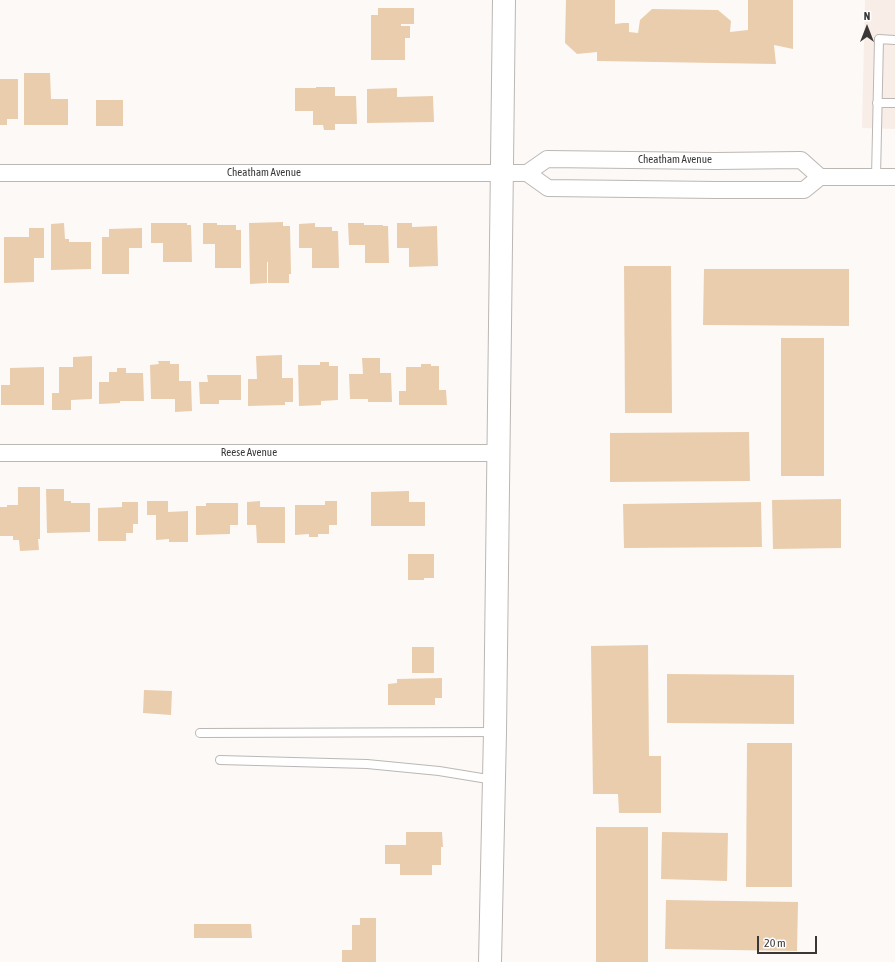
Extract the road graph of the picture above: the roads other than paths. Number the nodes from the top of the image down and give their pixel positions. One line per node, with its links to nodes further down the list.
1 (504, 0): 7 (street)
2 (895, 40): 3 (lane)
3 (877, 103): 4 (lane); 9 (lane)
4 (895, 103)
5 (527, 173): 7 (street, Cheatham Avenue); 8 (street); 8 (street, Cheatham Avenue)
6 (0, 174): 7 (street, Cheatham Avenue)
7 (502, 174): 12 (street)
8 (820, 177): 9 (street)
9 (876, 177): 10 (street)
10 (895, 177)
11 (0, 453): 12 (street, Reese Avenue)
12 (498, 453): 13 (street)
13 (496, 732): 14 (lane); 16 (street)
14 (200, 733)
15 (220, 760): 16 (lane)
16 (495, 780): 17 (street)
17 (490, 962)

